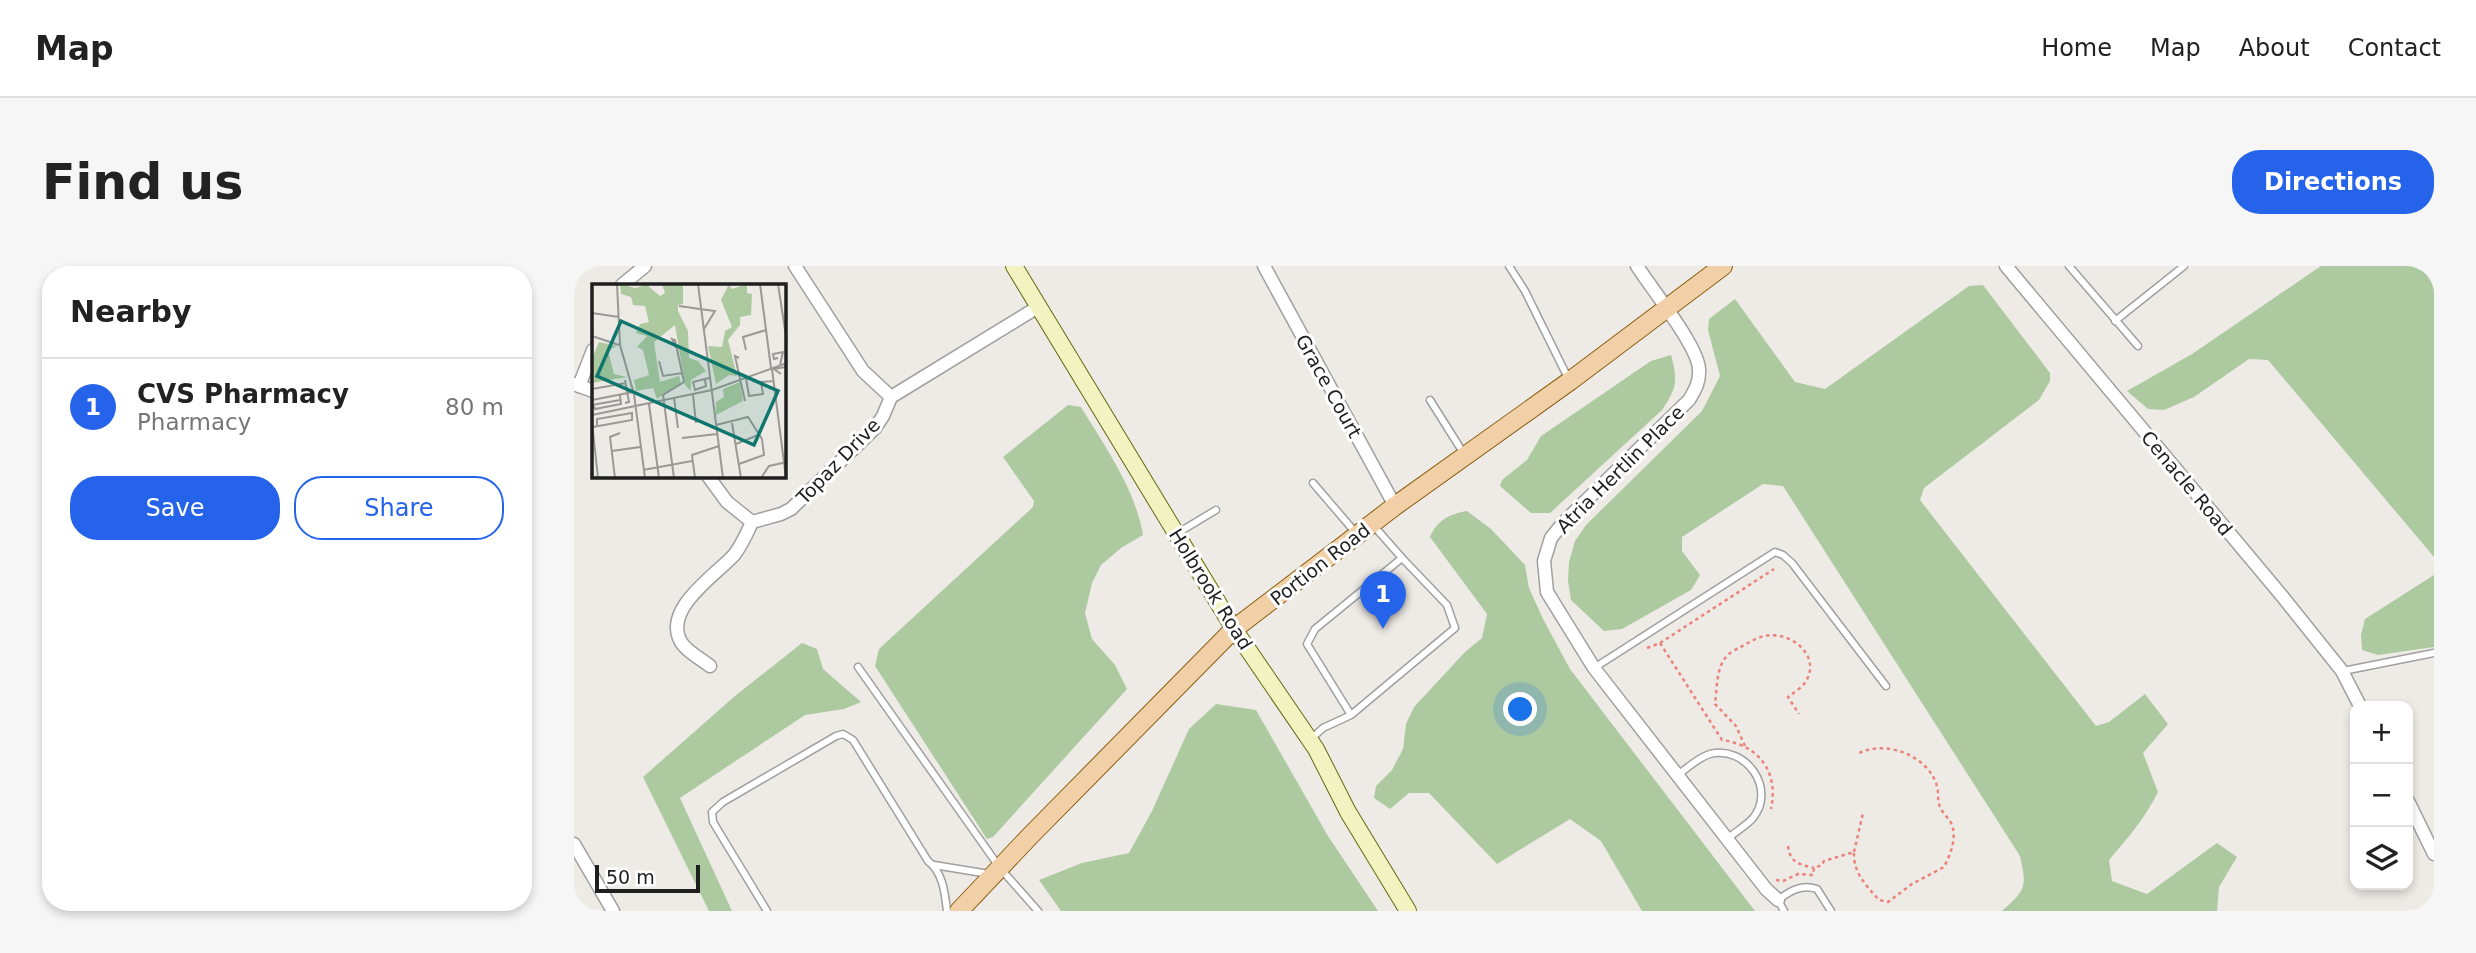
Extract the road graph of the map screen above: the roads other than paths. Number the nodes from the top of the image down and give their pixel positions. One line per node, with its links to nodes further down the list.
1 (645, 266): 11 (street)
2 (794, 266): 19 (street)
3 (1014, 266): 12 (street, Holbrook Road)
4 (1264, 266): 24 (street, Grace Court)
5 (1509, 266): 17 (lane)
6 (1637, 266): 13 (street, Atria Hertlin Place)
7 (1723, 266): 13 (main road, Portion Road)
8 (2068, 266): 14 (lane)
9 (2184, 266): 14 (lane)
10 (2007, 267): 35 (street, Cenacle Road)
11 (623, 284)
12 (1038, 307): 19 (street, Topaz Drive); 28 (street, Holbrook Road)
13 (1666, 309): 17 (main road, Portion Road); 34 (street, Atria Hertlin Place)
14 (2115, 321): 15 (lane)
15 (2138, 346)
16 (592, 352): 18 (street)
17 (1570, 382): 21 (main road, Portion Road)
18 (576, 385)
19 (891, 397): 26 (street, Topaz Drive)
20 (1430, 400): 21 (lane)
21 (1465, 456): 24 (main road, Portion Road)
22 (709, 478): 26 (street)
23 (1313, 483): 27 (lane)
24 (1395, 506): 27 (main road, Portion Road)
25 (1216, 510): 28 (lane)
26 (752, 522): 32 (street)
27 (1364, 529): 29 (lane); 30 (main road, Portion Road)
28 (1176, 534): 30 (street, Holbrook Road)
29 (1402, 558): 38 (lane); 38 (lane)
30 (1234, 629): 39 (street, Holbrook Road); 46 (main road, Portion Road)
31 (2434, 653): 35 (lane)
32 (710, 666)
33 (858, 667): 46 (lane)
34 (1594, 668): 36 (lane); 40 (street, Atria Hertlin Place)
35 (2342, 671): 37 (street, Cenacle Road)
36 (1886, 686)
37 (2357, 701)
38 (1351, 715): 39 (lane)
39 (1310, 739): 53 (street, Holbrook Road)
40 (1677, 775): 42 (street, Atria Hertlin Place); 42 (lane)
41 (2413, 811): 44 (street)
42 (1727, 839): 47 (street, Atria Hertlin Place)
43 (574, 844): 48 (street)
44 (2434, 853)
45 (934, 865): 46 (lane); 49 (lane); 50 (lane)
46 (997, 871): 51 (main road, Portion Road); 52 (lane)
47 (1781, 906): 54 (lane)
48 (613, 911)
49 (767, 911)
50 (947, 911)
51 (959, 911)
52 (1038, 911)
53 (1408, 911)
54 (1831, 911)

